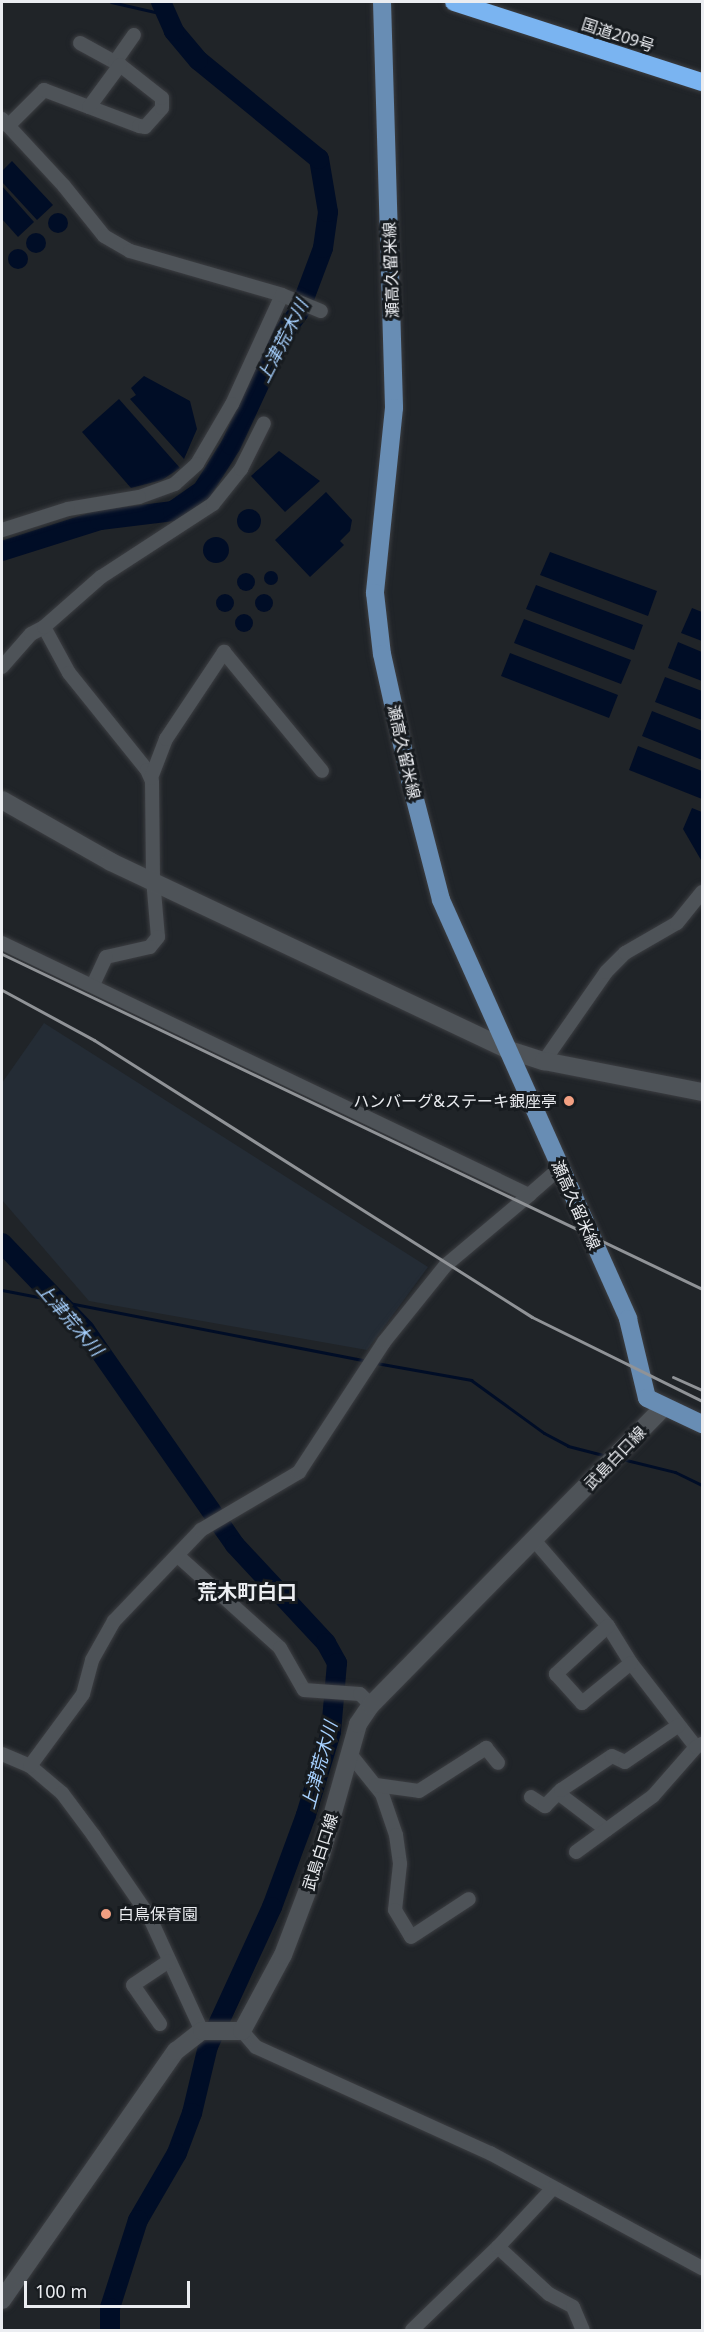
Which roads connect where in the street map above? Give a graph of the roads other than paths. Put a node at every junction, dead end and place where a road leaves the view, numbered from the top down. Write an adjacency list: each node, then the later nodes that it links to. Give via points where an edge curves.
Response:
1 (382, 2): 22 (main road, 瀬高久留米線, via 394,396 375,593 382,654 441,900)
2 (454, 2): 6 (highway, 国道209号)
3 (134, 35): 5 (street)
4 (80, 43): 5 (street)
5 (118, 63): 7 (street); 7 (street, via 162,98 162,108 145,127)
6 (702, 82)
7 (89, 107): 8 (street, via 44,90)
8 (5, 123): 9 (street, via 104,236 130,251)
9 (282, 295): 10 (street); 12 (street, via 232,404 197,464 176,484 139,496 68,509)
10 (321, 312)
11 (264, 423): 13 (street, via 241,469 213,504 100,577)
12 (2, 530)
13 (44, 627): 14 (street, via 31,634); 16 (street, via 69,674)
14 (2, 667)
15 (322, 771): 16 (street, via 224,652 166,739)
16 (151, 778): 18 (street)
17 (2, 800): 18 (main road)
18 (153, 882): 21 (street, via 156,943 106,957); 22 (main road)
19 (702, 892): 23 (street, via 677,923 625,953 606,972)
20 (2, 943): 21 (street)
21 (93, 986): 26 (street)
22 (506, 1049): 23 (main road); 25 (main road, 瀬高久留米線)
23 (544, 1061): 24 (main road)
24 (702, 1092)
25 (560, 1168): 26 (street); 27 (main road, 瀬高久留米線, via 635,1338 647,1398)
26 (529, 1195): 30 (street, via 446,1265 384,1342 299,1472 201,1530)
27 (663, 1408): 28 (main road, 瀬高久留米線); 29 (main road, 武島白口線)
28 (702, 1424)
29 (534, 1540): 31 (street); 33 (main road, 武島白口線)
30 (178, 1556): 33 (street, via 280,1648 303,1690); 39 (street, via 114,1621 92,1660 83,1694)
31 (608, 1626): 32 (street); 32 (street, via 556,1674 582,1703)
32 (631, 1664): 34 (street)
33 (365, 1700): 37 (main road, 武島白口線)
34 (680, 1725): 35 (street); 41 (street, via 625,1762 612,1756)
35 (699, 1746): 43 (street, via 653,1796)
36 (2, 1754): 39 (street)
37 (350, 1754): 40 (street); 49 (main road, 武島白口線, via 321,1855 283,1954)
38 (498, 1763): 40 (street, via 486,1748 419,1791)
39 (30, 1767): 46 (street, via 62,1793 94,1836 149,1916)
40 (376, 1785): 45 (street, via 396,1835 400,1864 395,1910 411,1937)
41 (558, 1793): 42 (street, via 545,1806); 43 (street)
42 (531, 1797)
43 (607, 1830): 44 (street)
44 (576, 1852)
45 (469, 1899)
46 (170, 1961): 47 (street, via 129,1980); 48 (street)
47 (160, 2025)
48 (202, 2031): 49 (main road); 53 (main road, via 176,2051)
49 (237, 2032): 50 (street, via 256,2047 490,2153)
50 (553, 2188): 51 (street); 52 (street)
51 (498, 2247): 54 (street); 55 (street, via 549,2294 573,2307)
52 (702, 2268)
53 (2, 2300)
54 (412, 2331)
55 (584, 2331)

